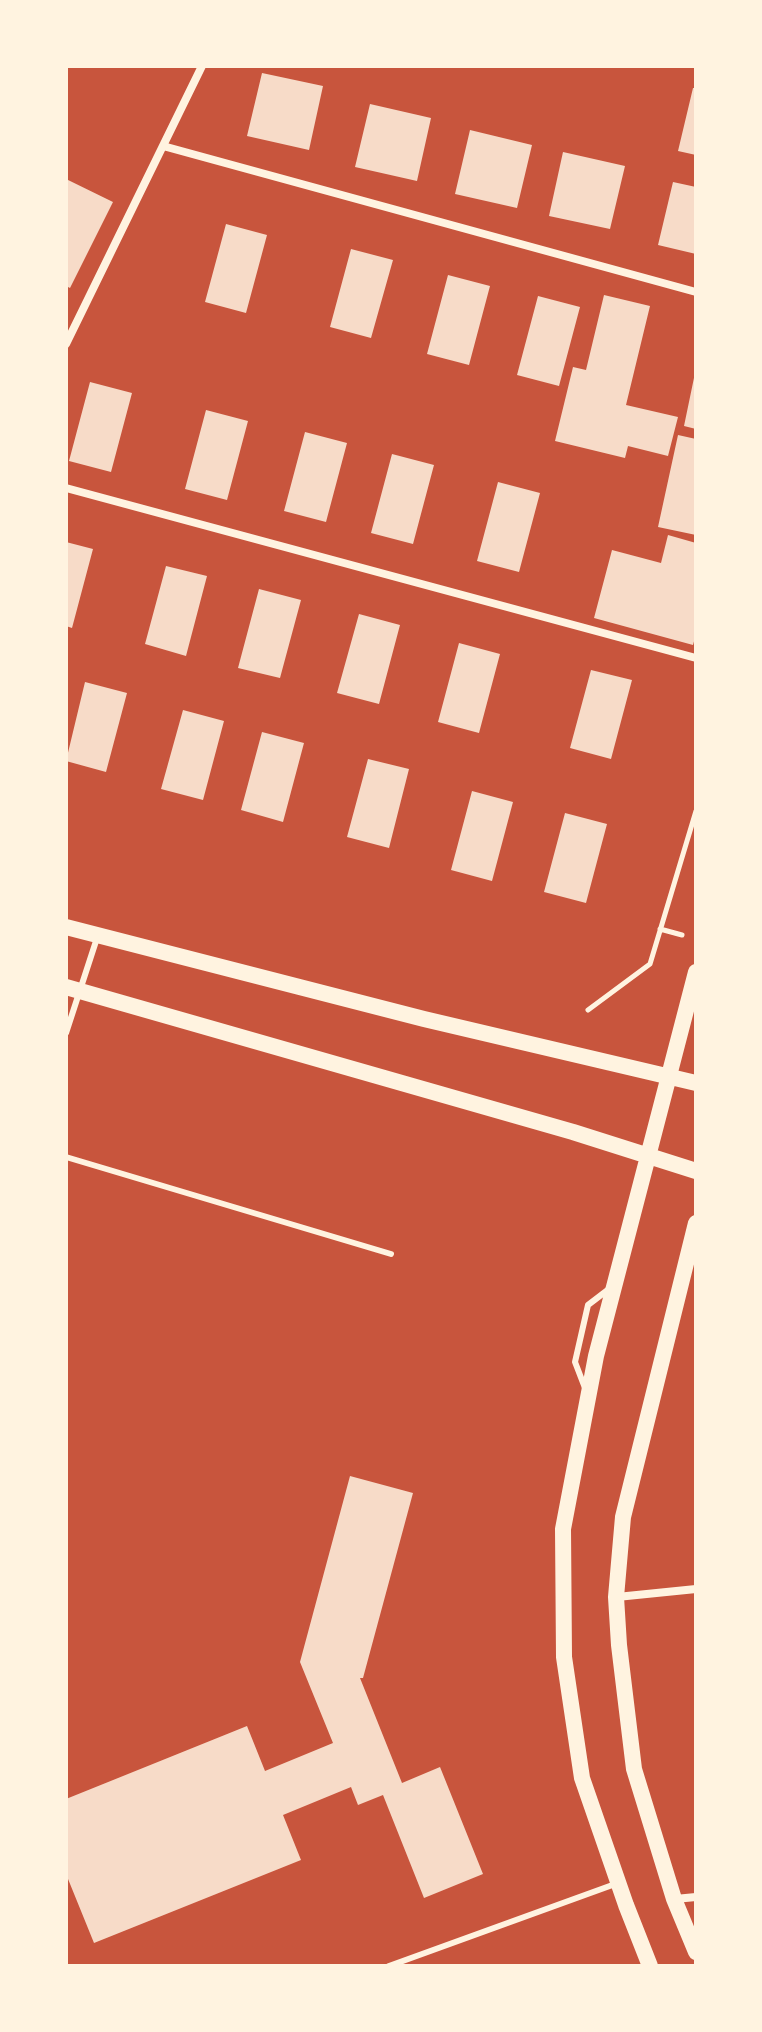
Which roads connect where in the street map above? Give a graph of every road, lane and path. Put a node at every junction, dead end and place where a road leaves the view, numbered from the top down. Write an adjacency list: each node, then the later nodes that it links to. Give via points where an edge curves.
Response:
1 (202, 66): 2 (street)
2 (163, 146): 3 (street); 4 (street)
3 (696, 292)
4 (66, 344)
5 (66, 488): 6 (street)
6 (696, 658)
7 (696, 811): 9 (path)
8 (66, 927): 10 (main road)
9 (660, 929): 11 (path); 14 (path, via 650,964)
10 (98, 935): 13 (lane); 16 (main road)
11 (682, 935)
12 (696, 972): 16 (main road)
13 (74, 990): 15 (lane); 19 (main road)
14 (588, 1010)
15 (66, 1033)
16 (667, 1075): 17 (main road); 19 (main road)
17 (696, 1083)
18 (66, 1157): 22 (lane)
19 (648, 1157): 20 (main road); 25 (main road, via 588,1396 563,1529 564,1657 582,1778)
20 (696, 1171)
21 (696, 1223): 24 (main road, via 623,1517)
22 (391, 1254)
23 (696, 1589): 24 (street)
24 (616, 1597): 27 (main road, via 634,1769)
25 (618, 1883): 29 (lane); 30 (main road)
26 (696, 1897): 27 (street)
27 (674, 1899): 28 (main road)
28 (696, 1952)
29 (389, 1966)
30 (650, 1966)

